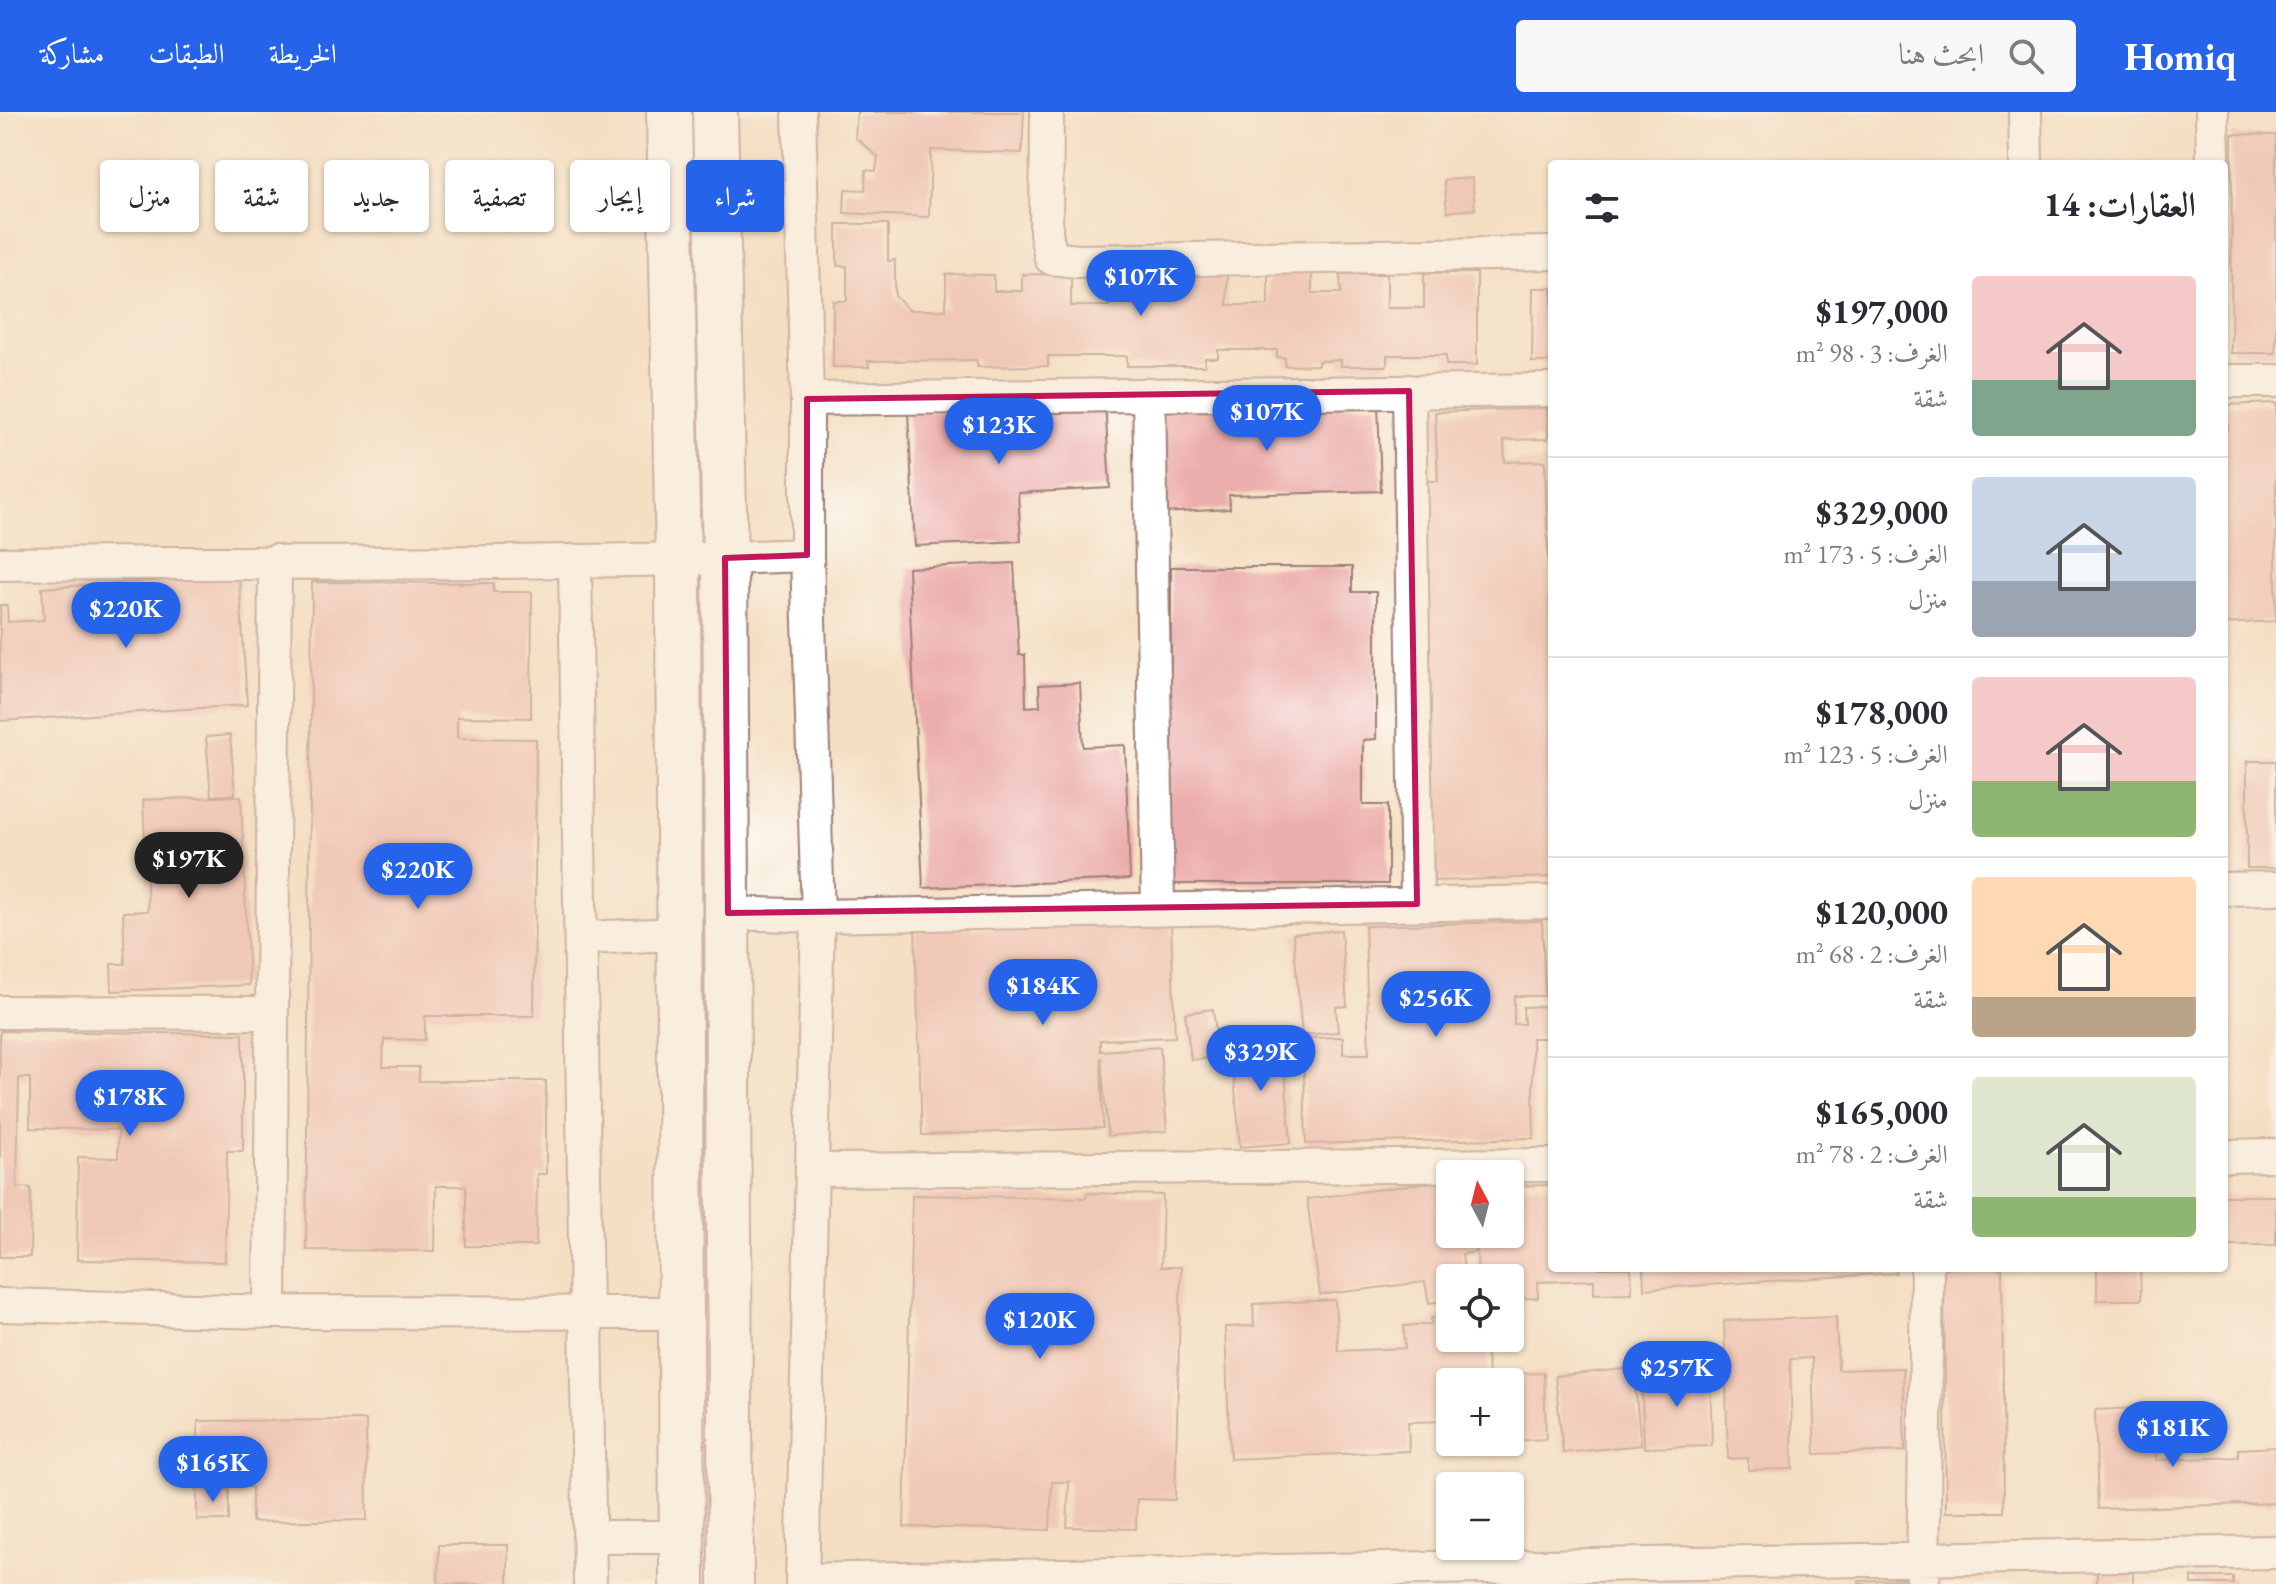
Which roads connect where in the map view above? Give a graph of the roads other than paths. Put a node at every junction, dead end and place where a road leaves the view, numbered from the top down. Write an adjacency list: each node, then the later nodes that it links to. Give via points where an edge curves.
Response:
1 (669, 112): 18 (highway)
2 (715, 112): 17 (highway)
3 (799, 112): 15 (street)
4 (1047, 112): 9 (street, via 1046,233 1051,258)
5 (2025, 112): 7 (street)
6 (2212, 112): 8 (street)
7 (2026, 160)
8 (2213, 160)
9 (1548, 253)
10 (2228, 381): 11 (street)
11 (2276, 381)
12 (1548, 390): 13 (street)
13 (1409, 391): 14 (street); 25 (street)
14 (1149, 394): 15 (street); 26 (street)
15 (807, 399): 16 (street)
16 (807, 555): 17 (street); 28 (street)
17 (725, 558): 18 (street); 27 (highway)
18 (678, 560): 20 (street); 29 (highway)
19 (275, 561): 20 (street); 21 (street); 32 (street)
20 (575, 562): 30 (street)
21 (0, 564)
22 (2276, 888): 23 (street)
23 (2228, 889)
24 (1548, 902): 25 (street)
25 (1417, 904): 26 (street)
26 (1158, 910): 28 (street)
27 (728, 913): 28 (street); 49 (highway)
28 (818, 916): 36 (street)
29 (679, 934): 30 (street); 40 (highway)
30 (581, 938): 41 (street)
31 (0, 1012): 32 (street)
32 (271, 1013): 39 (street)
33 (2276, 1155): 34 (street)
34 (2228, 1156)
35 (1548, 1165): 36 (street)
36 (812, 1170): 46 (street)
37 (1927, 1272): 45 (street)
38 (0, 1305): 39 (street)
39 (270, 1312): 41 (street)
40 (679, 1313): 41 (street); 43 (highway)
41 (588, 1315): 42 (street)
42 (589, 1537): 43 (street); 47 (street)
43 (682, 1537): 48 (highway)
44 (2276, 1552): 45 (street)
45 (1924, 1572): 46 (street)
46 (802, 1582)
47 (590, 1584)
48 (682, 1584)
49 (731, 1584)

